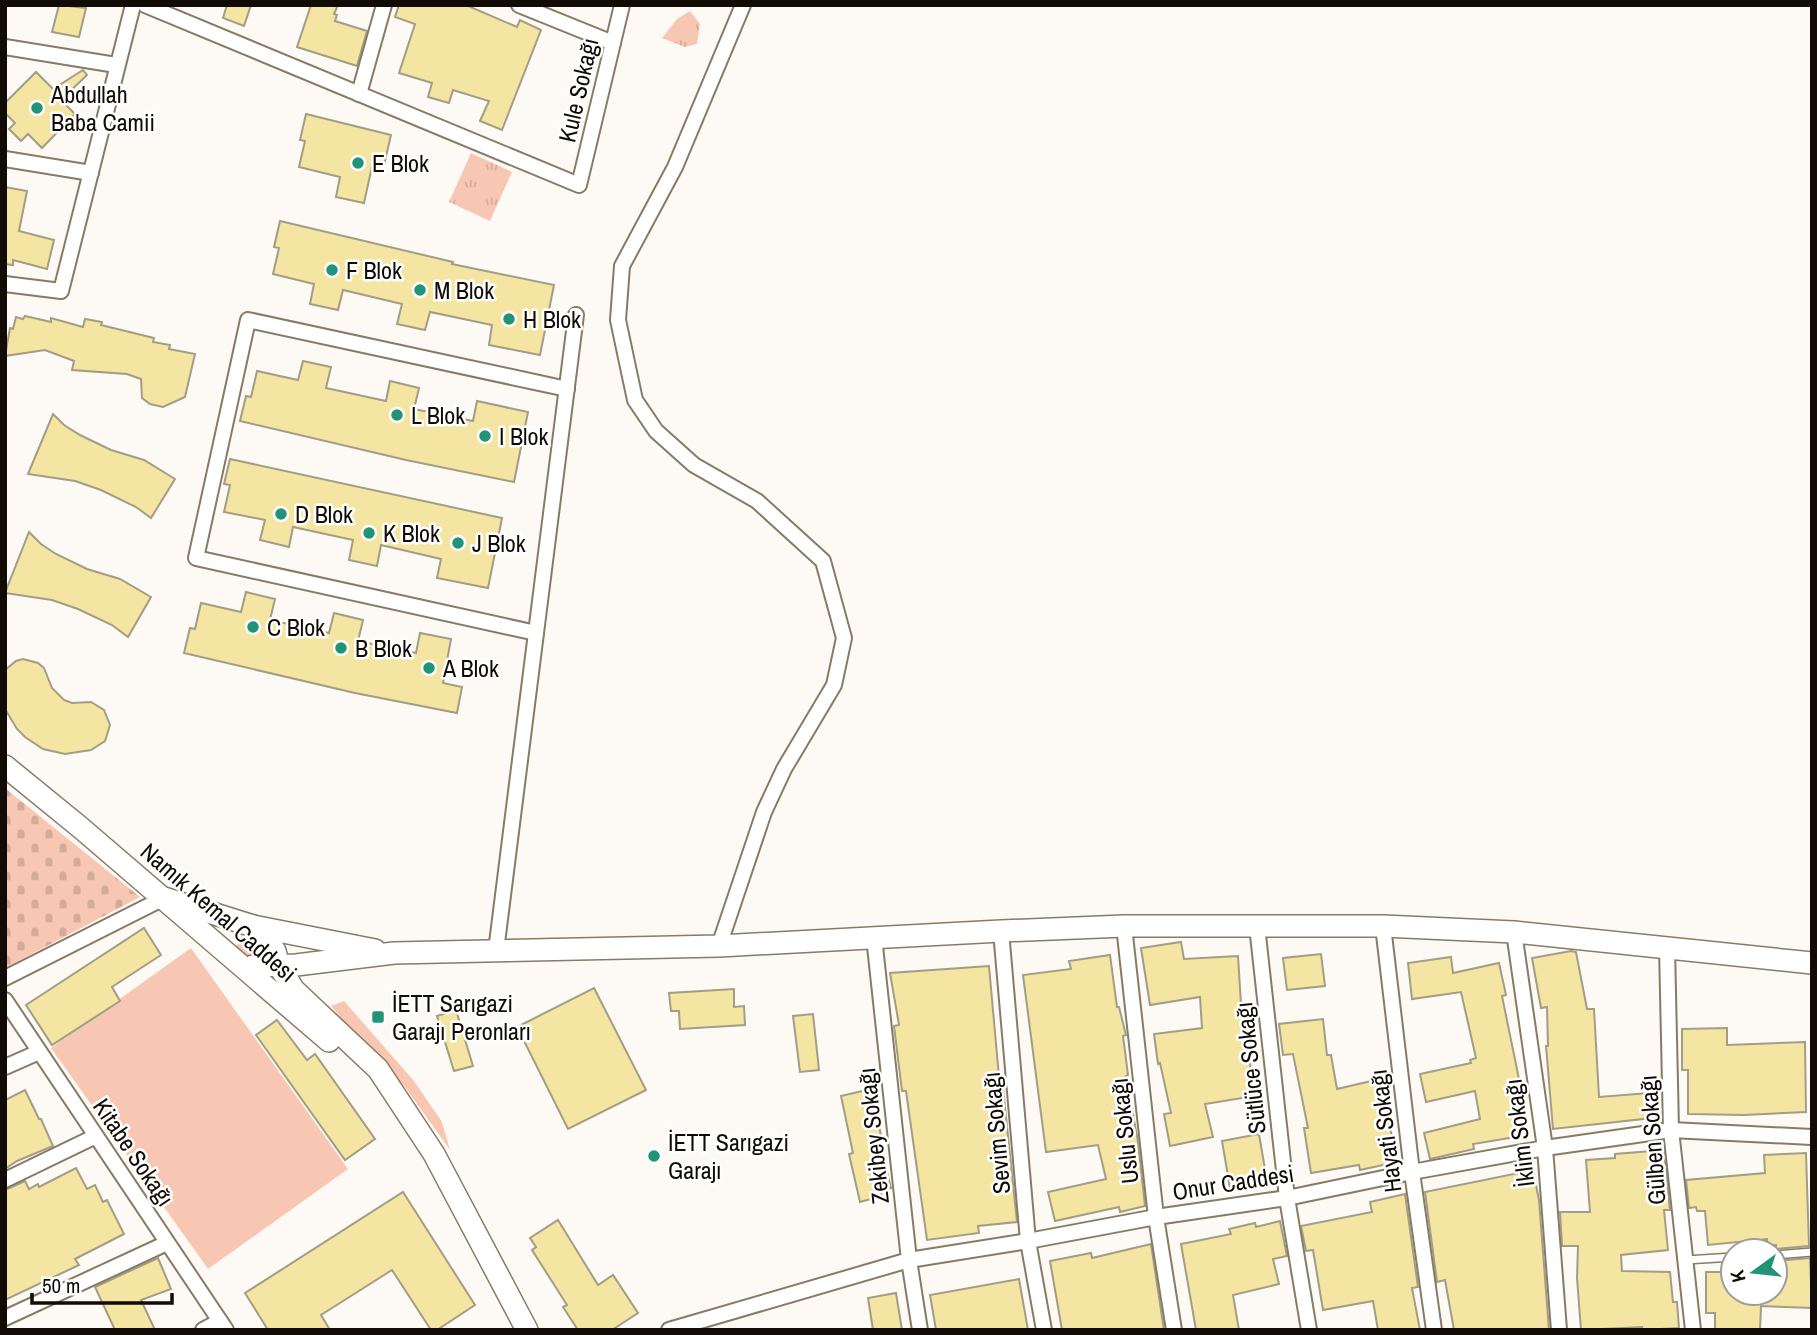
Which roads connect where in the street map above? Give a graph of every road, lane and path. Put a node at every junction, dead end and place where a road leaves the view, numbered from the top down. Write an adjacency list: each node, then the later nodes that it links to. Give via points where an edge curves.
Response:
1 (132, 5): 9 (street)
2 (145, 5): 10 (street)
3 (384, 5): 10 (street)
4 (519, 5): 7 (street)
5 (622, 5): 7 (street, Kule Sokağı)
6 (743, 5): 26 (street, via 675,167 622,266 618,320 635,400 656,431 694,466 757,501 823,561 844,639 834,685 764,811)
7 (613, 43): 10 (street, Kule Sokağı, via 579,185)
8 (5, 47): 9 (street)
9 (116, 65): 12 (street)
10 (359, 94)
11 (5, 159): 12 (street)
12 (91, 173): 13 (street, via 61,291)
13 (5, 284)
14 (576, 315): 15 (street)
15 (567, 388): 16 (street); 16 (street, via 248,320 196,558)
16 (536, 633): 28 (street)
17 (5, 766): 18 (main road, Namık Kemal Caddesi)
18 (164, 898): 22 (main road); 30 (main road, Namık Kemal Caddesi); 33 (street)
19 (1124, 926): 20 (main road); 23 (main road); 45 (street, Uslu Sokağı)
20 (1257, 926): 21 (main road); 44 (street, Sütlüce Sokağı)
21 (1383, 926): 24 (main road); 42 (street, Hayati Sokağı)
22 (256, 930): 29 (main road, Namık Kemal Caddesi); 30 (main road, via 268,955 263,961); 30 (main road, via 239,926 229,935 226,948); 32 (main road, Namık Kemal Caddesi)
23 (1001, 930): 25 (main road); 46 (street, Sevim Sokağı)
24 (1514, 932): 27 (main road); 41 (street, İklim Sokağı)
25 (874, 937): 26 (main road); 51 (street, Zekibey Sokağı)
26 (719, 946): 28 (main road)
27 (1667, 947): 31 (main road); 38 (street, Gülben Sokağı)
28 (496, 951): 29 (main road)
29 (394, 953): 32 (main road)
30 (242, 963): 32 (main road); 37 (main road, Namık Kemal Caddesi)
31 (1812, 963)
32 (279, 966): 37 (main road, Namık Kemal Caddesi, via 294,990 378,1069)
33 (5, 978)
34 (5, 1000): 35 (street, Kitabe Sokağı)
35 (39, 1052): 36 (street); 39 (street, Kitabe Sokağı)
36 (5, 1067)
37 (396, 1099): 57 (main road, Namık Kemal Caddesi, via 434,1154)
38 (1671, 1130): 40 (street, Onur Caddesi); 41 (street, Onur Caddesi); 52 (street, Gülben Sokağı)
39 (96, 1136): 43 (street); 47 (street, Kitabe Sokağı)
40 (1812, 1137)
41 (1545, 1148): 42 (street, Onur Caddesi); 64 (street, İklim Sokağı)
42 (1412, 1172): 44 (street, Onur Caddesi); 63 (street, Hayati Sokağı)
43 (5, 1180)
44 (1287, 1198): 45 (street, Onur Caddesi); 62 (street, Sütlüce Sokağı)
45 (1156, 1217): 46 (street, Onur Caddesi); 61 (street, Uslu Sokağı)
46 (1028, 1241): 51 (street, Onur Caddesi); 60 (street, Sevim Sokağı)
47 (167, 1243): 53 (street); 54 (street, Kitabe Sokağı)
48 (1812, 1252): 49 (lane)
49 (1789, 1254)
50 (1719, 1258): 52 (lane)
51 (909, 1260): 58 (street, Onur Caddesi); 59 (street, Zekibey Sokağı)
52 (1686, 1260): 65 (street, Gülben Sokağı)
53 (5, 1320): 55 (street)
54 (223, 1325): 56 (street)
55 (9, 1330)
56 (203, 1330)
57 (527, 1330)
58 (668, 1330)
59 (920, 1330)
60 (1044, 1330)
61 (1174, 1330)
62 (1309, 1330)
63 (1434, 1330)
64 (1559, 1330)
65 (1693, 1330)

